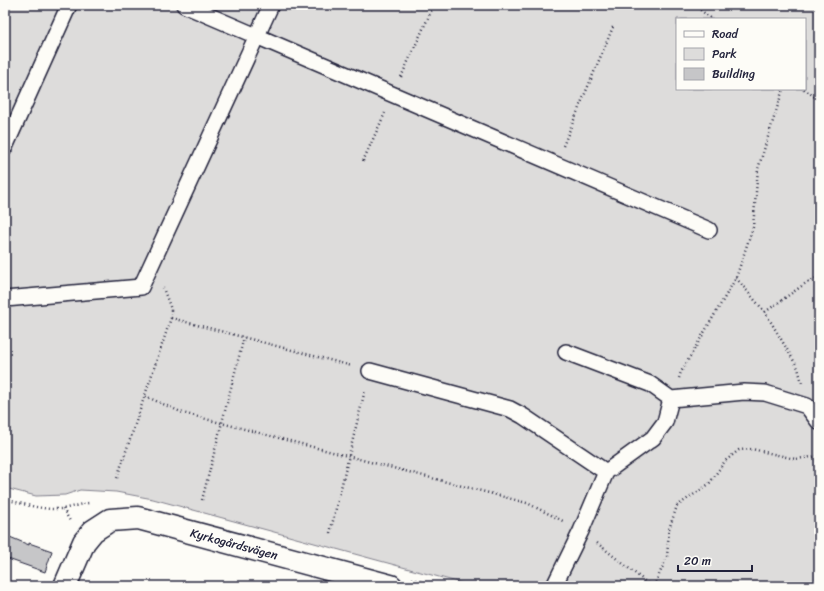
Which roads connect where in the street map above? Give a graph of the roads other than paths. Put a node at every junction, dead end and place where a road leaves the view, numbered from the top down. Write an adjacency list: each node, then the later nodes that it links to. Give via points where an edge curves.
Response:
1 (69, 5): 5 (lane)
2 (184, 5): 4 (lane)
3 (271, 5): 4 (lane)
4 (256, 36): 6 (lane); 7 (lane, via 141,287)
5 (5, 148)
6 (709, 230)
7 (5, 299)
8 (566, 352): 10 (lane, via 650,384)
9 (370, 371): 12 (lane, via 510,409)
10 (671, 399): 11 (lane, via 744,392 765,393 807,406); 12 (lane, via 665,422 653,438)
11 (819, 422)
12 (606, 472): 15 (lane)
13 (65, 586): 14 (street, Kyrkogårdsvägen, via 84,542 93,531 110,520 138,518)
14 (391, 586)
15 (554, 586)

